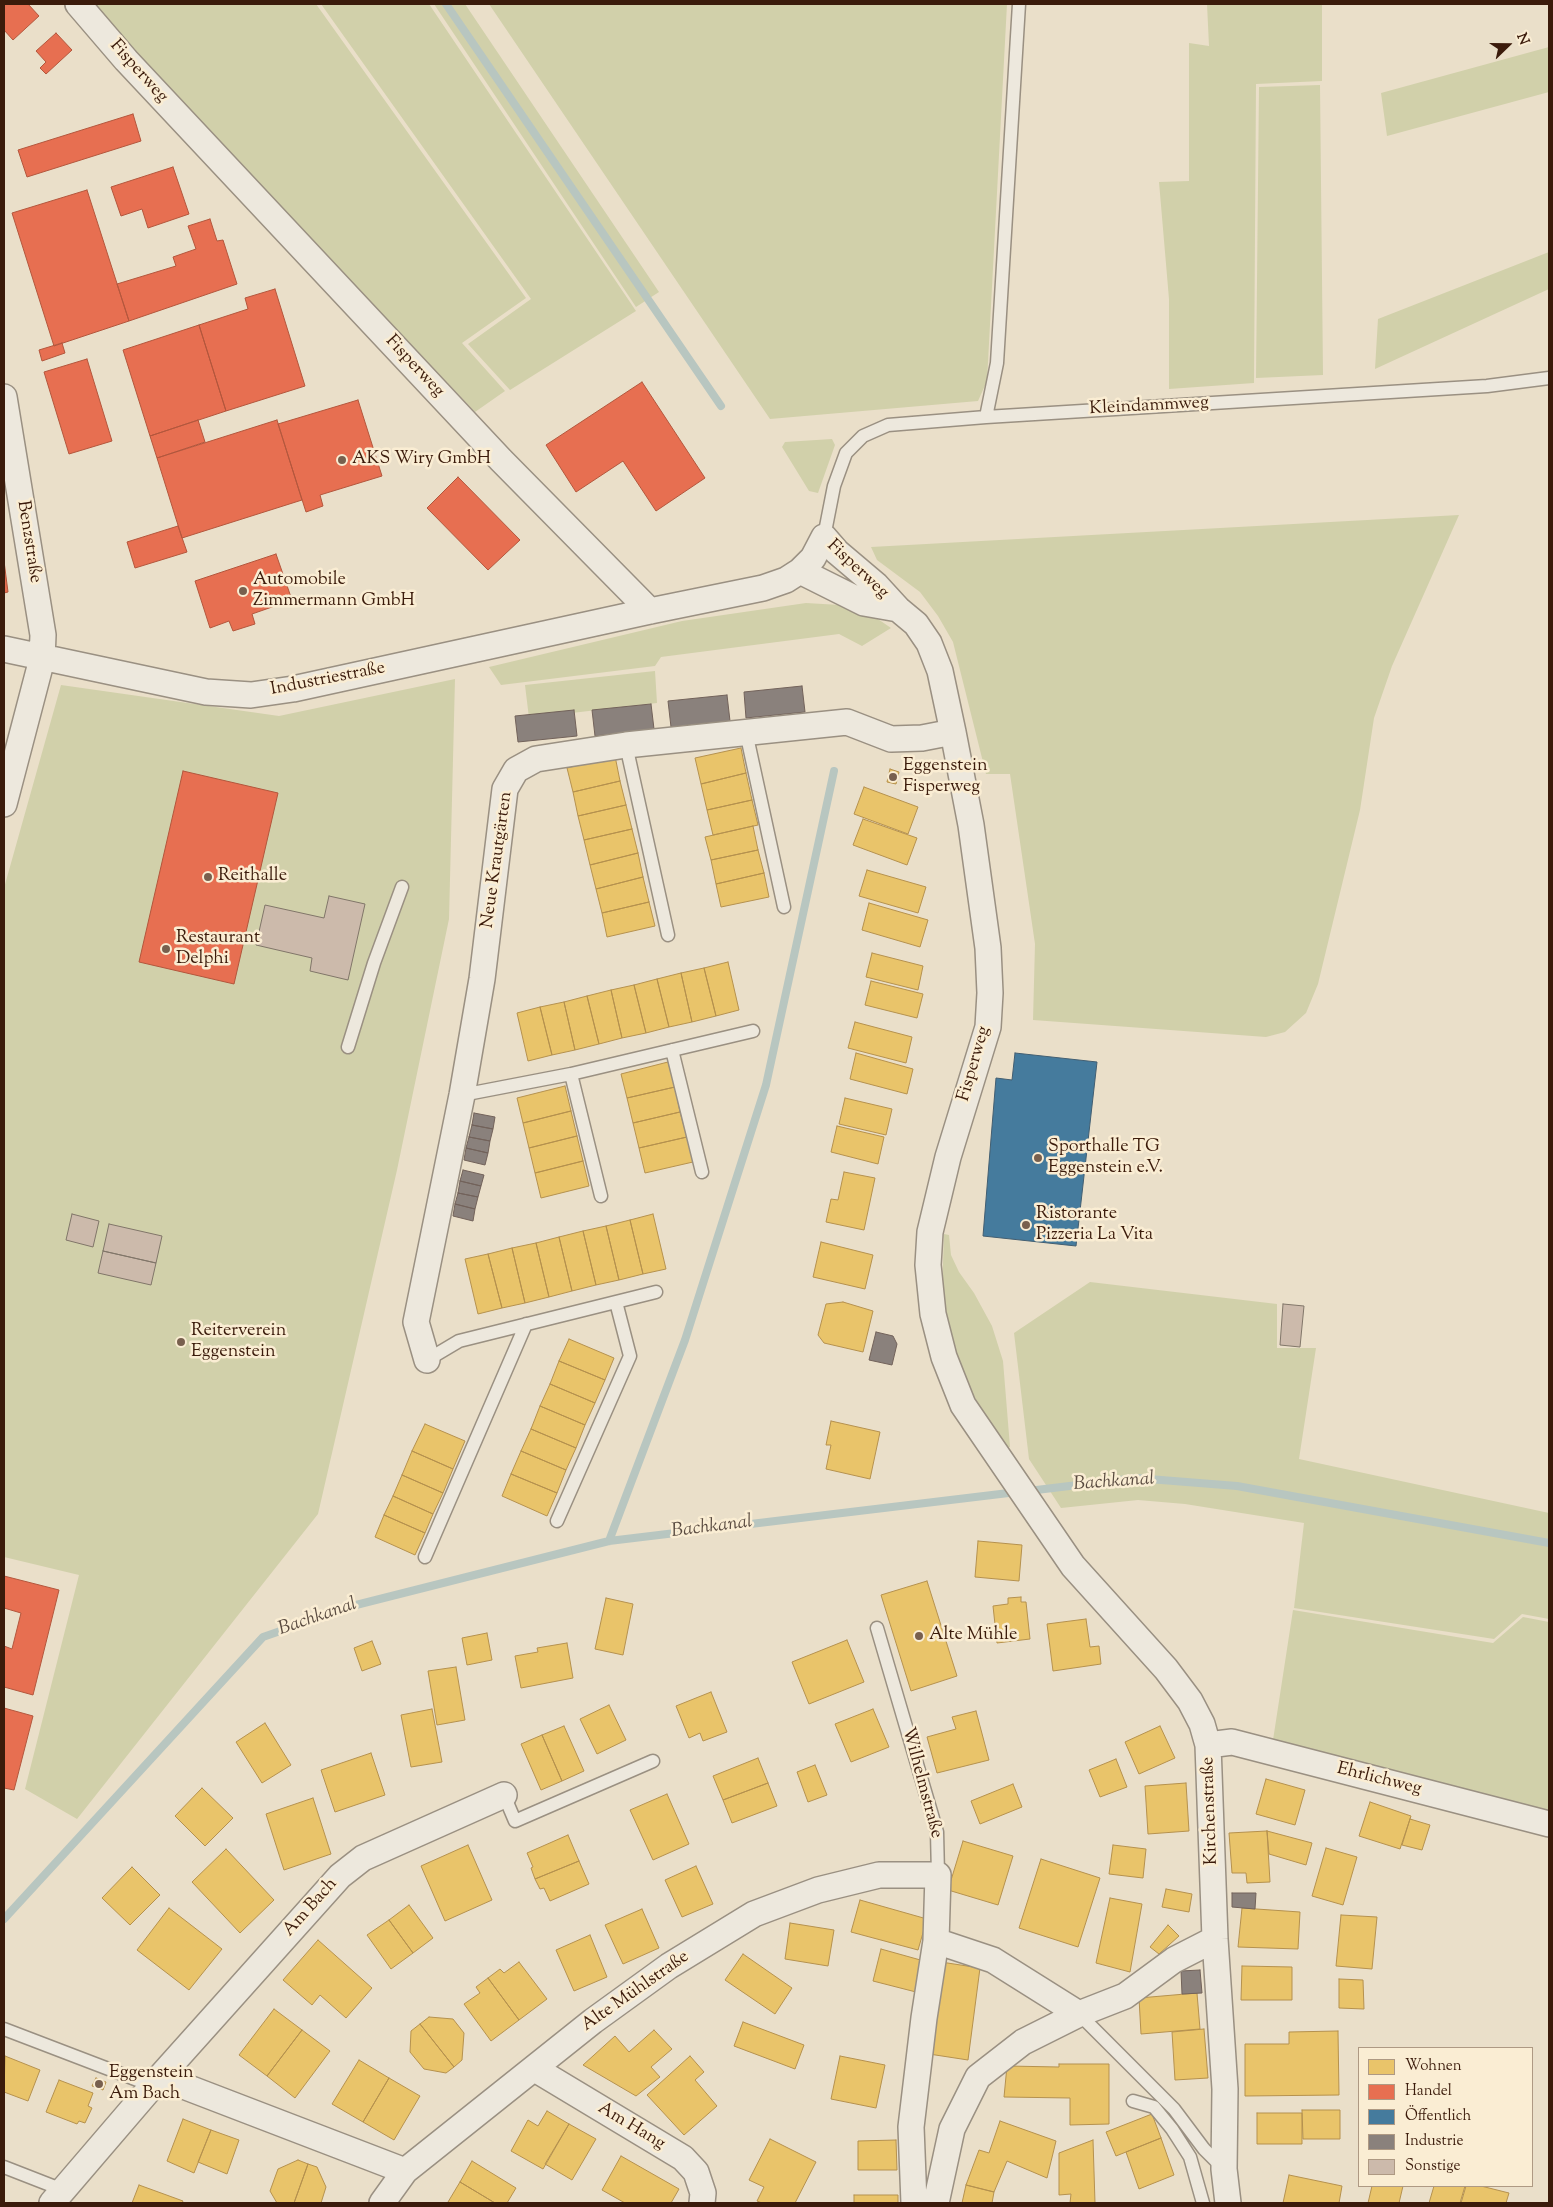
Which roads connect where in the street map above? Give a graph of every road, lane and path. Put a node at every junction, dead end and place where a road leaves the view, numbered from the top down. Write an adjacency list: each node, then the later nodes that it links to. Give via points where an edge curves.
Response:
1 (78, 4): 9 (street, Fisperweg, via 126,60 494,452)
2 (1019, 4): 5 (lane, via 997,363)
3 (1549, 378): 5 (lane, Kleindammweg, via 1487,386)
4 (4, 397): 11 (street, Benzstraße, via 43,635)
5 (986, 417): 6 (lane, Kleindammweg, via 888,425 863,436 846,453 834,486)
6 (824, 537): 7 (street, Fisperweg); 8 (street, Fisperweg)
7 (800, 571): 8 (street, Fisperweg, via 864,604); 9 (street, Fisperweg, via 763,588)
8 (898, 609): 13 (street, Fisperweg, via 916,624 929,643 940,670)
9 (650, 611): 11 (street, Industriestraße, via 293,689 252,695 206,692)
10 (4, 649): 11 (street, Industriestraße)
11 (42, 658): 15 (street, Benzstraße)
12 (746, 732): 13 (street, Neue Krautgärten, via 847,722 891,738 922,738); 14 (street, Neue Krautgärten); 17 (lane)
13 (953, 732): 30 (street, Fisperweg, via 971,825 988,948 990,993 988,1027 948,1157 930,1232 928,1265 933,1314 944,1357 962,1405)
14 (626, 745): 18 (lane); 23 (street, Neue Krautgärten, via 536,758 516,770 505,789 482,979)
15 (4, 804)
16 (402, 887): 20 (lane)
17 (784, 907)
18 (668, 935)
19 (753, 1031): 21 (lane)
20 (348, 1047)
21 (672, 1050): 22 (lane); 24 (lane)
22 (571, 1074): 23 (lane); 25 (lane)
23 (462, 1095): 29 (street, Neue Krautgärten, via 416,1322)
24 (702, 1172)
25 (600, 1196)
26 (656, 1292): 27 (lane)
27 (616, 1302): 28 (lane); 31 (lane, via 630,1356)
28 (526, 1324): 29 (lane, via 459,1341); 32 (lane)
29 (427, 1360)
30 (1017, 1482): 34 (street, Kirchenstraße, via 1073,1566 1166,1669 1190,1701)
31 (557, 1521)
32 (425, 1557)
33 (877, 1628): 38 (lane, Wilhelmstraße, via 937,1832)
34 (1208, 1745): 37 (street, Ehrlichweg, via 1232,1742); 39 (street, Kirchenstraße)
35 (653, 1761): 36 (lane, via 515,1821)
36 (504, 1796): 44 (street, Am Bach, via 363,1858 340,1876)
37 (1549, 1824)
38 (938, 1875): 40 (street, Wilhelmstraße); 43 (street, Alte Mühlstraße, via 880,1875 818,1890 754,1914 662,1972 593,2021)
39 (1215, 1939): 41 (street, via 1174,1960 1125,1996); 49 (street, Kirchenstraße, via 1225,2089)
40 (936, 1941): 41 (street, via 993,1960); 46 (street, Wilhelmstraße)
41 (1079, 2014): 47 (street, via 1023,2042 978,2077); 49 (lane, via 1174,2109 1204,2149)
42 (4, 2029): 44 (lane)
43 (534, 2069): 50 (street, Alte Mühlstraße); 53 (street, Am Hang, via 683,2158 696,2172 703,2193)
44 (156, 2081): 50 (street); 51 (street, Am Bach)
45 (1132, 2101): 56 (lane, via 1154,2107 1172,2130 1190,2157)
46 (911, 2128): 47 (street); 54 (street, Wilhelmstraße)
47 (952, 2128): 55 (street)
48 (4, 2167): 51 (lane)
49 (1224, 2169): 57 (street, Kirchenstraße)
50 (405, 2171): 52 (street, Alte Mühlstraße)
51 (57, 2197)
52 (382, 2203)
53 (702, 2203)
54 (914, 2203)
55 (936, 2203)
56 (1203, 2203)
57 (1228, 2203)

